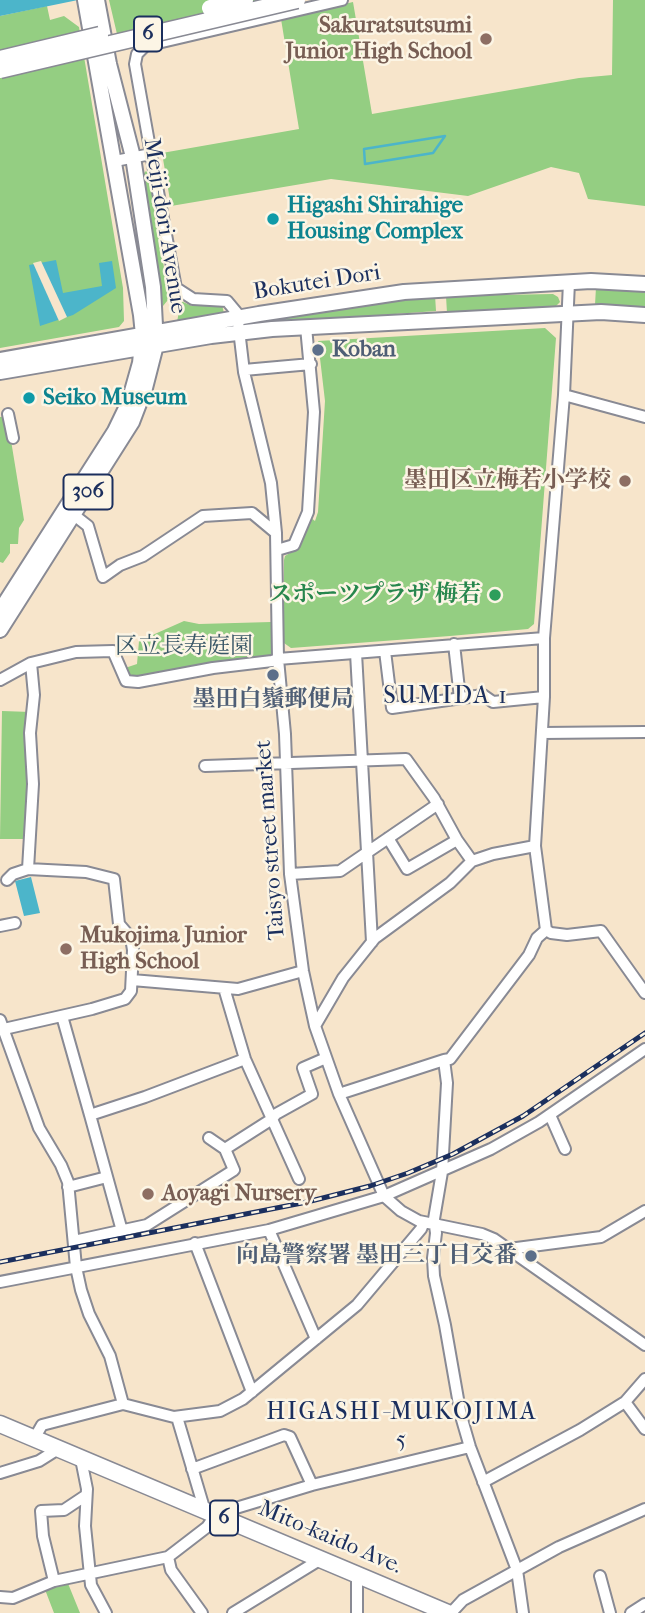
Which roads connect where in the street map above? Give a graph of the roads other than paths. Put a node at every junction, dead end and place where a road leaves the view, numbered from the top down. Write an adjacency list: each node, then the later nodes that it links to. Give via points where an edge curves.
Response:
1 (85, 0): 6 (main road, Meiji-dori Avenue / 306)
2 (97, 0): 6 (main road, Meiji-dori Avenue / 306)
3 (245, 0): 7 (highway, 6, bridge)
4 (298, 0): 8 (highway, 6, bridge)
5 (342, 0): 9 (street, via 145,46 135,64)
6 (94, 20): 10 (main road, Meiji-dori Avenue / 306); 11 (main road, Meiji-dori Avenue / 306)
7 (0, 58)
8 (0, 71)
9 (150, 154): 10 (street); 16 (street, via 176,288 193,299 227,301 234,307)
10 (133, 157): 11 (street); 18 (main road, Meiji-dori Avenue / 306, via 146,233)
11 (115, 161): 18 (main road, Meiji-dori Avenue / 306)
12 (569, 282): 13 (main road, Bokutei Dori); 14 (street); 16 (main road, Bokutei Dori, via 404,292)
13 (645, 284)
14 (569, 313): 15 (main road, Bokutei Dori); 17 (main road, Bokutei Dori); 23 (street)
15 (645, 315)
16 (239, 325): 17 (main road, Bokutei Dori); 18 (main road, Bokutei Dori); 21 (street, Taisyo street market)
17 (306, 327): 20 (street)
18 (150, 340): 19 (main road, Bokutei Dori); 22 (main road, Bokutei Dori); 27 (main road, Meiji-dori Avenue / 306, via 145,388 132,422); 30 (main road, Meiji-dori Avenue / 306, via 115,431)
19 (0, 360)
20 (311, 364): 21 (street); 29 (street, via 314,429 308,512 295,545)
21 (244, 370): 28 (street, Taisyo street market, via 271,483)
22 (0, 372)
23 (564, 395): 25 (street); 32 (street)
24 (8, 414): 26 (street)
25 (645, 416)
26 (13, 438)
27 (74, 515): 28 (street, via 88,526 103,577 203,516 252,513); 31 (main road, Meiji-dori Avenue / 306)
28 (276, 533): 29 (street, Taisyo street market)
29 (277, 550): 36 (street, Taisyo street market)
30 (0, 611)
31 (0, 630)
32 (544, 638): 33 (street); 39 (street)
33 (454, 644): 34 (street); 40 (street)
34 (385, 650): 35 (street); 40 (street, via 392,708)
35 (356, 653): 36 (street); 43 (street)
36 (278, 659): 37 (street, via 138,682 126,681 113,651 76,652); 44 (street, Taisyo street market)
37 (31, 663): 38 (street); 52 (street)
38 (0, 680)
39 (544, 697): 40 (street, via 493,702 482,695); 42 (street)
40 (460, 698)
41 (645, 732): 42 (street)
42 (542, 733): 49 (street)
43 (362, 761): 44 (street); 46 (street, via 406,759); 50 (street)
44 (287, 764): 45 (street); 53 (street, Taisyo street market)
45 (205, 766)
46 (438, 804): 47 (street); 48 (street)
47 (388, 838): 48 (street, via 407,869); 50 (street)
48 (457, 840): 51 (street)
49 (535, 846): 51 (street); 57 (street)
50 (367, 852): 53 (street, via 340,871); 58 (street)
51 (472, 861): 58 (street)
52 (29, 869): 54 (street); 60 (street, via 86,872 114,879 119,925 131,938 134,950)
53 (290, 874): 59 (street, Taisyo street market)
54 (7, 880)
55 (15, 923): 56 (street)
56 (0, 926)
57 (546, 930): 62 (street, via 567,935 601,931); 70 (street, via 450,1059)
58 (372, 942): 65 (street, via 343,978)
59 (303, 971): 61 (street, via 238,989); 65 (street, Taisyo street market)
60 (132, 980): 61 (street); 63 (street, via 125,999)
61 (224, 988): 69 (street)
62 (645, 993)
63 (62, 1016): 64 (street); 72 (street)
64 (2, 1025): 66 (street)
65 (315, 1026): 68 (street, Taisyo street market)
66 (4, 1048): 81 (street)
67 (645, 1049): 73 (street)
68 (326, 1058): 71 (street, Taisyo street market); 74 (street, via 303,1068 312,1094)
69 (245, 1059): 72 (street); 74 (street)
70 (444, 1060): 71 (street); 78 (street)
71 (339, 1094): 82 (street, Taisyo street market)
72 (90, 1115): 79 (street)
73 (550, 1115): 77 (street); 78 (street)
74 (272, 1119): 76 (street); 80 (street)
75 (209, 1138): 76 (street)
76 (225, 1149): 86 (street, via 234,1170 147,1225)
77 (565, 1149)
78 (442, 1172): 82 (street); 84 (street)
79 (107, 1177): 81 (street); 86 (street)
80 (299, 1179)
81 (68, 1187): 87 (street)
82 (384, 1196): 84 (street, via 401,1211); 85 (street)
83 (645, 1211): 89 (street, via 601,1237)
84 (429, 1224): 89 (street, via 482,1234); 92 (street, via 357,1305); 102 (street, via 434,1276)
85 (269, 1230): 88 (street); 92 (street)
86 (122, 1231): 87 (street)
87 (74, 1241): 90 (street)
88 (195, 1243): 90 (street); 95 (street)
89 (509, 1249): 93 (street)
90 (76, 1267): 91 (street); 97 (street)
91 (0, 1282)
92 (316, 1339): 95 (street)
93 (645, 1345)
94 (645, 1378): 96 (street)
95 (252, 1392): 98 (street, via 219,1411)
96 (625, 1402): 100 (street); 107 (street)
97 (123, 1404): 98 (street); 101 (street, via 42,1425)
98 (177, 1417): 105 (street)
99 (0, 1424): 101 (highway, Mito-kaido Ave. / 6)
100 (645, 1429)
101 (34, 1439): 103 (highway, Mito-kaido Ave. / 6)
102 (470, 1447): 107 (street); 108 (street)
103 (58, 1449): 104 (highway, Mito-kaido Ave. / 6); 106 (street, via 39,1461)
104 (81, 1460): 109 (street); 111 (highway, Mito-kaido Ave. / 6)
105 (192, 1469): 108 (street, via 284,1435 290,1437); 111 (street)
106 (0, 1473)
107 (483, 1482): 114 (street)
108 (312, 1485): 111 (street)
109 (85, 1496): 116 (street); 118 (street, via 64,1510 41,1511)
110 (645, 1509): 114 (street)
111 (210, 1511): 112 (street, via 207,1527); 113 (highway, Mito-kaido Ave. / 6)
112 (168, 1557): 116 (street); 123 (street, via 171,1570)
113 (321, 1559): 115 (highway, Mito-kaido Ave. / 6); 124 (street)
114 (517, 1570): 126 (street, via 463,1600); 127 (street)
115 (357, 1573): 121 (highway, Mito-kaido Ave. / 6); 125 (street)
116 (89, 1574): 118 (street); 122 (street)
117 (600, 1576): 128 (street)
118 (54, 1581): 119 (street, via 13,1598)
119 (0, 1597)
120 (645, 1604): 129 (street)
121 (426, 1609): 126 (highway, Mito-kaido Ave. / 6)
122 (106, 1613)
123 (202, 1613)
124 (233, 1613)
125 (357, 1613)
126 (450, 1613)
127 (523, 1613)
128 (610, 1613)
129 (631, 1613)

